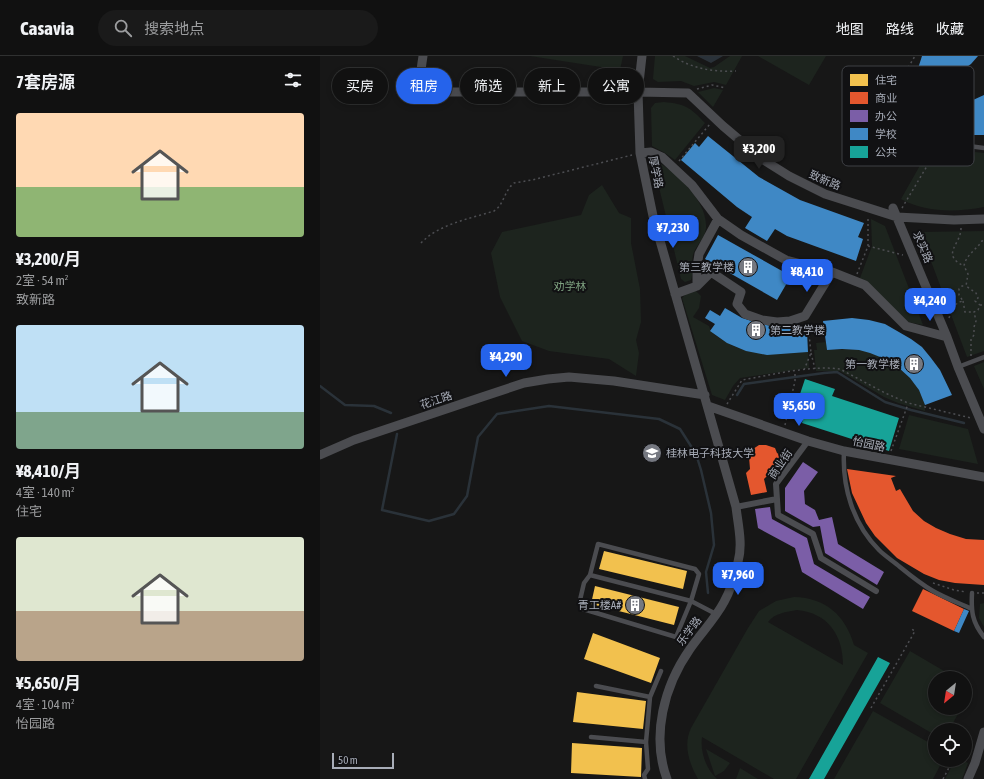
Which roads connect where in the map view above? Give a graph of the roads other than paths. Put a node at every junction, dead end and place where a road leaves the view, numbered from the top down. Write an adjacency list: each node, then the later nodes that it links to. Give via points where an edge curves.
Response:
1 (423, 56): 4 (street, via 421,82 428,90 435,92)
2 (642, 56): 3 (street, 厚学路)
3 (641, 68)
4 (588, 92)
5 (644, 92): 10 (street, 致新路, via 688,93 762,159 789,176 825,194 868,208)
6 (638, 104): 9 (street, 厚学路)
7 (974, 146): 8 (lane)
8 (984, 148)
9 (640, 153): 12 (street, via 651,152 674,167 692,185); 15 (street, 厚学路, via 652,216)
10 (895, 212): 11 (street, 致新路, via 961,220); 16 (street, 求实路)
11 (984, 218)
12 (718, 219): 13 (street, via 786,260); 14 (street, via 699,254)
13 (832, 272): 14 (street, via 805,316 790,321 762,320 745,314 737,304 741,292 711,272); 16 (street, via 865,285 906,326)
14 (697, 286): 15 (street)
15 (675, 294): 19 (street, 厚学路)
16 (947, 337): 18 (street, 求实路)
17 (984, 357): 18 (lane)
18 (958, 367): 21 (street, 求实路)
19 (705, 395): 20 (street, 厚学路); 24 (street, 花江路, via 614,381 548,378 524,383 394,426)
20 (708, 406): 22 (street, 怡园路); 27 (street, 乐学路)
21 (984, 429)
22 (808, 441): 23 (street, 怡园路); 26 (street, 商业街, via 776,484)
23 (844, 451): 25 (street, 怡园路); 32 (lane, via 845,485 853,510 864,531 879,550 918,582)
24 (320, 455)
25 (984, 477)
26 (777, 499): 27 (street); 29 (street, 商业街, via 778,515 813,534 821,558)
27 (736, 507): 33 (street, 乐学路, via 740,535 739,560 724,601)
28 (590, 575): 31 (lane); 31 (lane, via 598,544 695,570 699,574); 31 (lane, via 584,583 580,600 583,609 676,637)
29 (876, 592)
30 (972, 593): 32 (lane)
31 (691, 600): 33 (lane)
32 (972, 609): 34 (lane, via 978,630)
33 (716, 614): 42 (street, 乐学路, via 679,666 662,710 660,747)
34 (984, 637)
35 (661, 671): 37 (lane)
36 (596, 686): 37 (lane)
37 (650, 697): 40 (lane)
38 (984, 732): 43 (street)
39 (591, 737): 40 (lane)
40 (646, 742): 41 (lane, via 648,770 644,775)
41 (645, 779)
42 (667, 779)
43 (968, 779)

